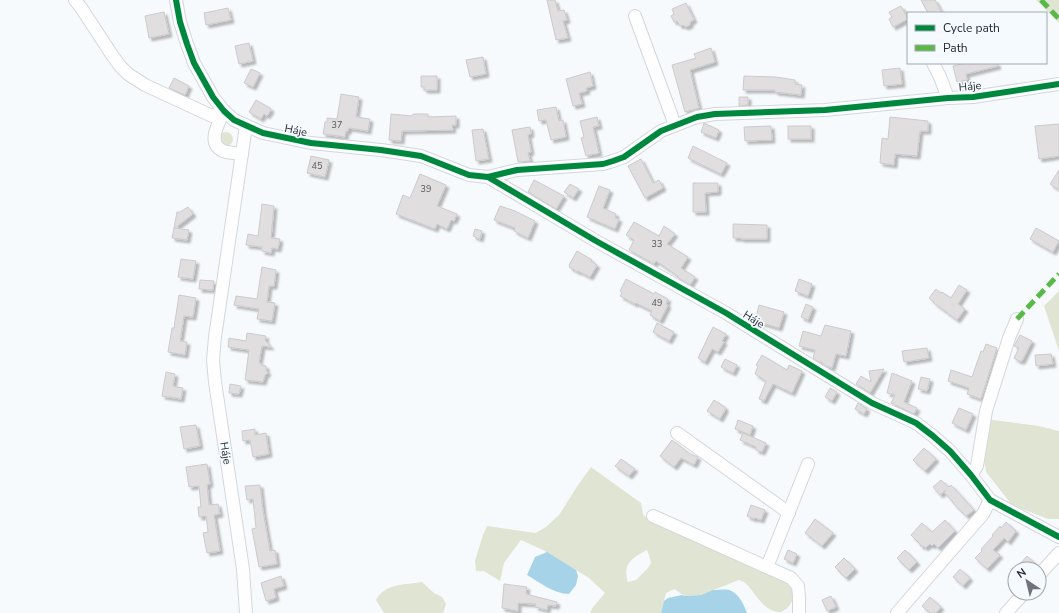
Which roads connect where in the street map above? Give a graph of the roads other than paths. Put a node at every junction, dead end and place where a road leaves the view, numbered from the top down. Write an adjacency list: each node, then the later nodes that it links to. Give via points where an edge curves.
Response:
1 (74, 0): 7 (street, via 128,74 145,85 212,116)
2 (176, 0): 7 (street, Háje, via 182,29 194,62)
3 (635, 16): 8 (street)
4 (934, 64): 6 (street)
5 (1059, 84): 6 (street, Háje, via 972,97)
6 (948, 98): 8 (street, Háje, via 825,110 715,114)
7 (224, 111): 9 (street, Háje); 10 (street, via 214,141 223,151)
8 (675, 125): 11 (street, Háje, via 661,131 624,157 613,161 516,170)
9 (246, 126): 10 (street, Háje); 11 (street, Háje, via 263,133 311,143 421,156 469,175)
10 (242, 154): 25 (street, Háje, via 213,360 243,569)
11 (488, 177): 15 (street, Háje, via 726,313 872,403 916,423 950,452)
12 (1017, 319): 15 (street, via 986,411 977,466)
13 (677, 433): 17 (street)
14 (808, 464): 17 (street)
15 (971, 475): 16 (street, Háje)
16 (990, 500): 19 (street); 24 (street, via 983,514)
17 (789, 513): 21 (street)
18 (653, 516): 21 (street)
19 (1059, 537)
20 (1059, 553): 22 (street)
21 (767, 567): 26 (street, via 791,578 798,586)
22 (1047, 567)
23 (1017, 601): 27 (street)
24 (899, 612)
25 (246, 613)
26 (798, 613)
27 (1006, 613)

